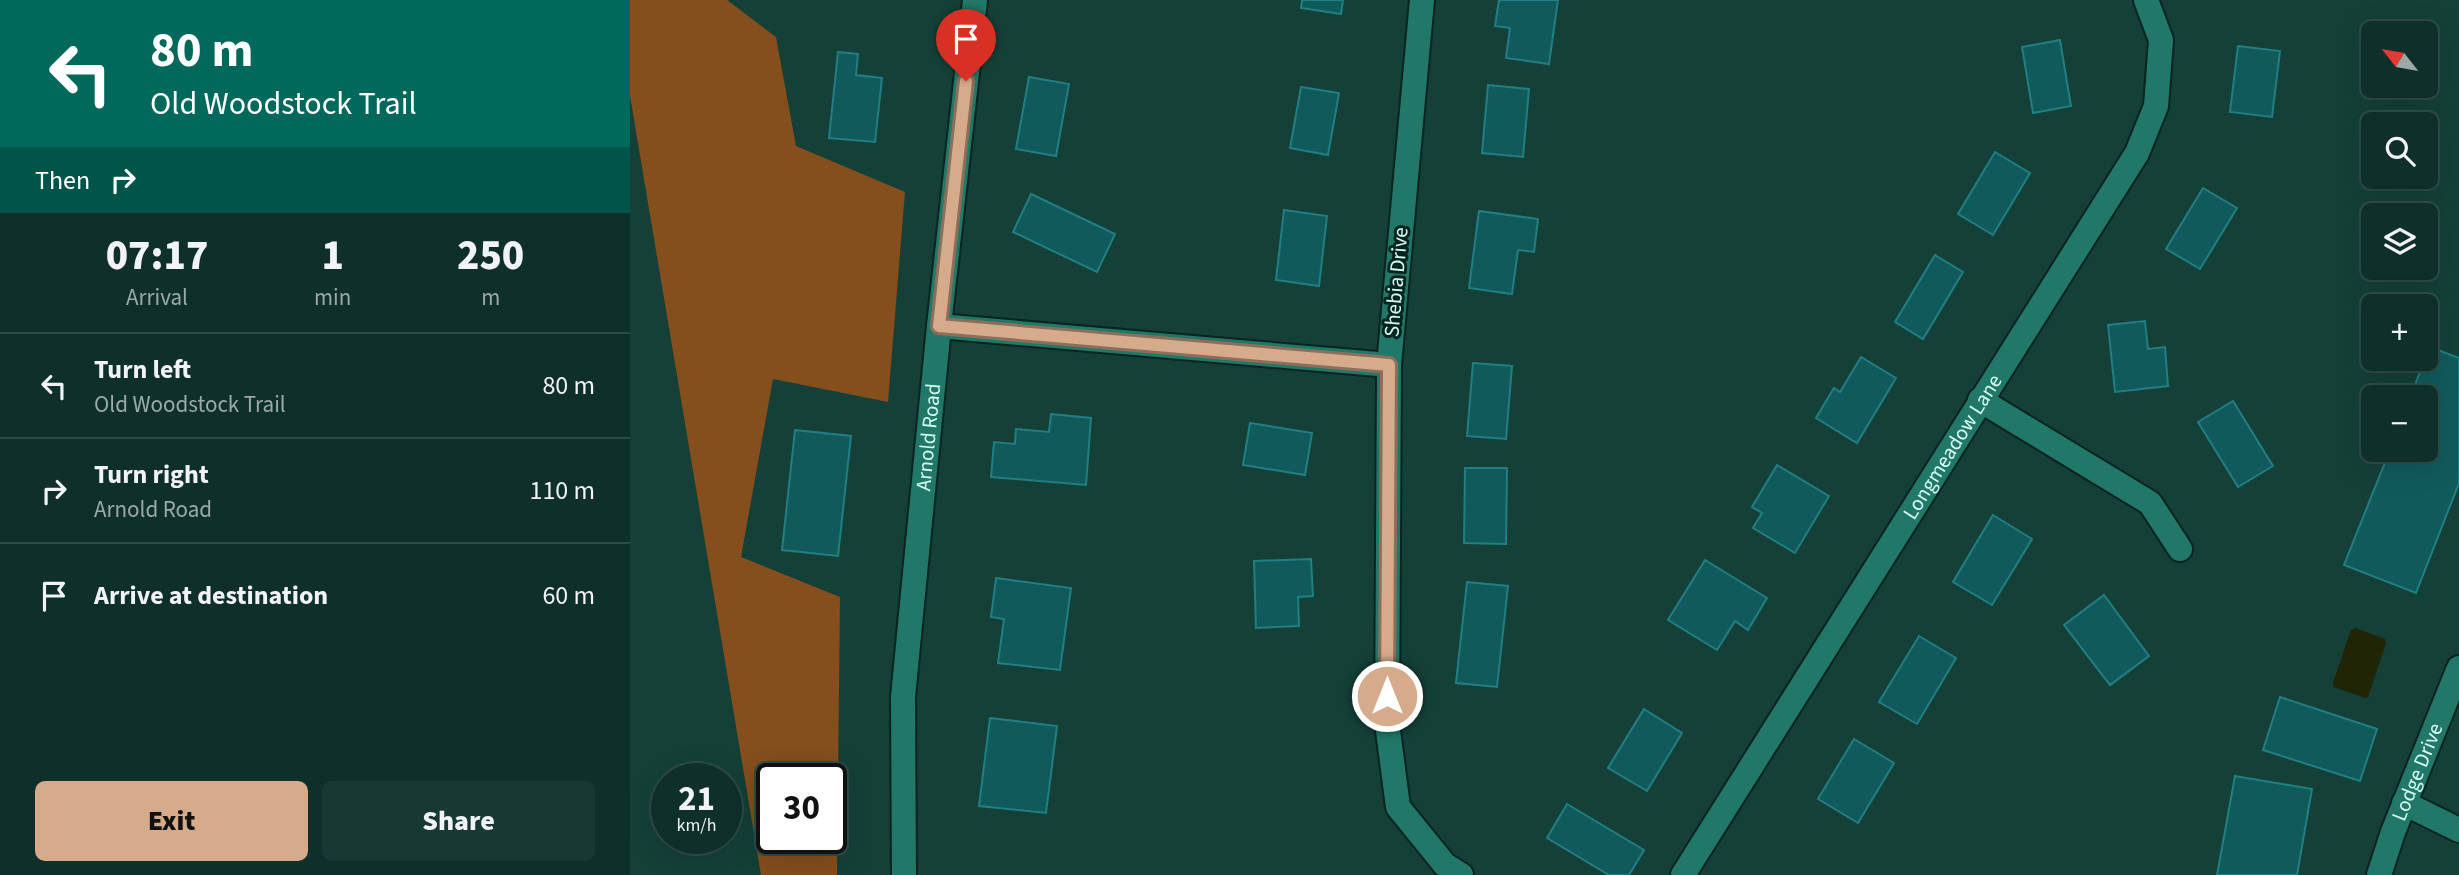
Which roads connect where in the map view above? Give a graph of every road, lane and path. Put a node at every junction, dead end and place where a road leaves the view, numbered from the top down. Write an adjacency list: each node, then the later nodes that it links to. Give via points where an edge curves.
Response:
1 (975, 0): 4 (street, Arnold Road)
2 (1422, 0): 5 (street, Shebia Drive)
3 (2146, 0): 6 (street, Longmeadow Lane, via 2161,40 2156,106 2137,153)
4 (939, 326): 5 (street); 11 (street, Arnold Road, via 903,697)
5 (1389, 365): 12 (street, Shebia Drive, via 1387,723 1398,807 1445,865)
6 (1980, 400): 7 (street, via 2150,503); 13 (street, Longmeadow Lane)
7 (2180, 549)
8 (2459, 668): 9 (street, Lodge Drive)
9 (2404, 803): 10 (street); 14 (street, Lodge Drive)
10 (2459, 830)
11 (904, 875)
12 (1461, 875)
13 (1683, 875)
14 (2379, 875)

